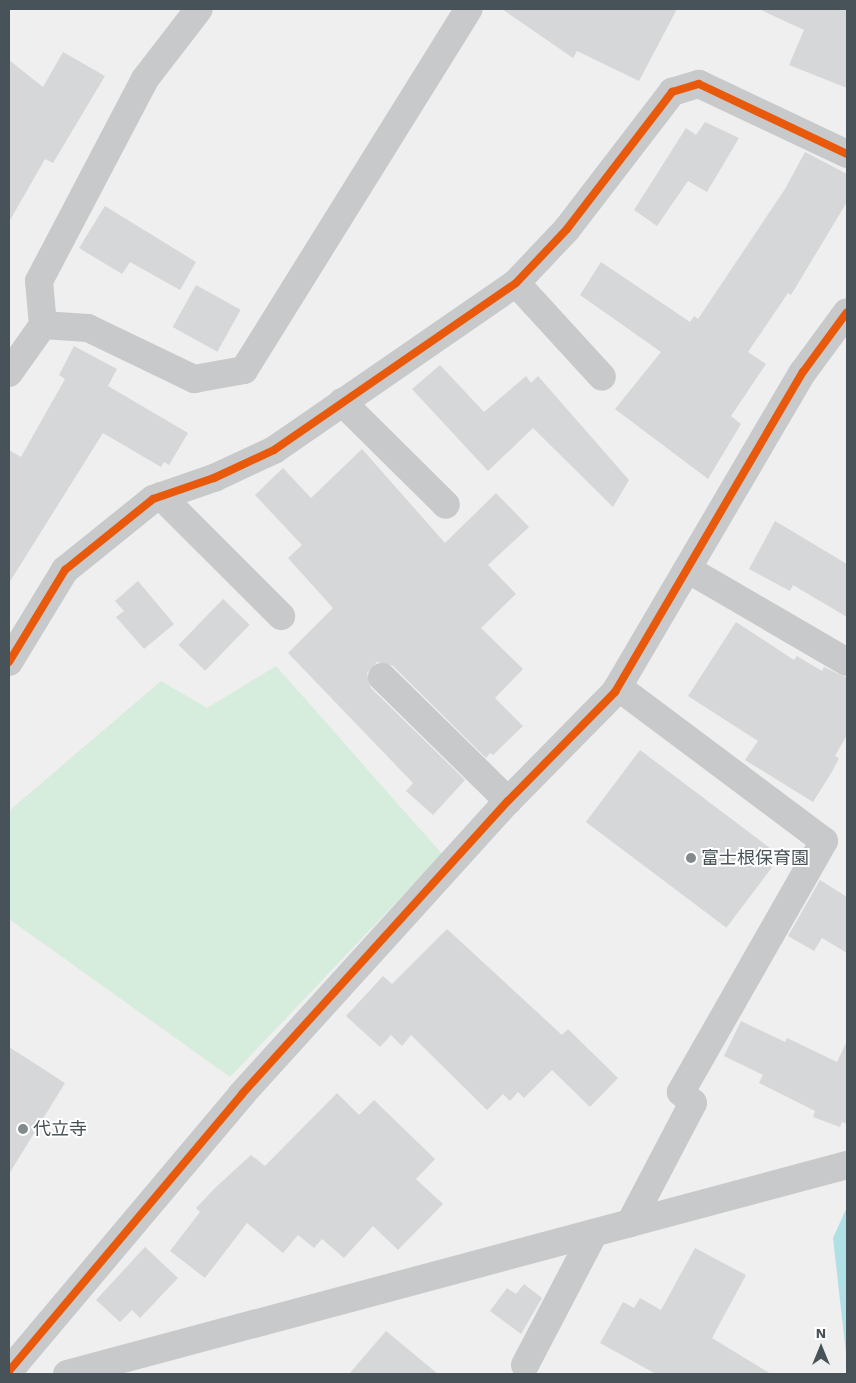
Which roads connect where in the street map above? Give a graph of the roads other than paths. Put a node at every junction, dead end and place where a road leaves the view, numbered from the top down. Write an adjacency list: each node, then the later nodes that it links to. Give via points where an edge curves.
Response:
1 (198, 9): 6 (street, via 145,79 39,281)
2 (469, 9): 6 (street, via 244,370 194,379 88,328)
3 (847, 154): 4 (street, via 699,84 672,92 567,229)
4 (516, 283): 8 (street); 9 (street)
5 (847, 312): 12 (street, via 803,372)
6 (43, 325): 7 (street)
7 (9, 373)
8 (602, 377)
9 (342, 402): 10 (street, via 274,450 214,478); 11 (street)
10 (161, 496): 13 (street); 14 (street, via 65,570)
11 (446, 505)
12 (689, 570): 15 (street); 17 (street)
13 (281, 616)
14 (9, 662)
15 (847, 662)
16 (382, 677): 18 (street)
17 (618, 687): 18 (street); 20 (street, via 824,841 681,1092 693,1103)
18 (508, 801): 23 (street, via 242,1094)
19 (847, 1165): 20 (street)
20 (630, 1223): 21 (street)
21 (594, 1233): 22 (street); 24 (street)
22 (526, 1365)
23 (9, 1371)
24 (66, 1374)

